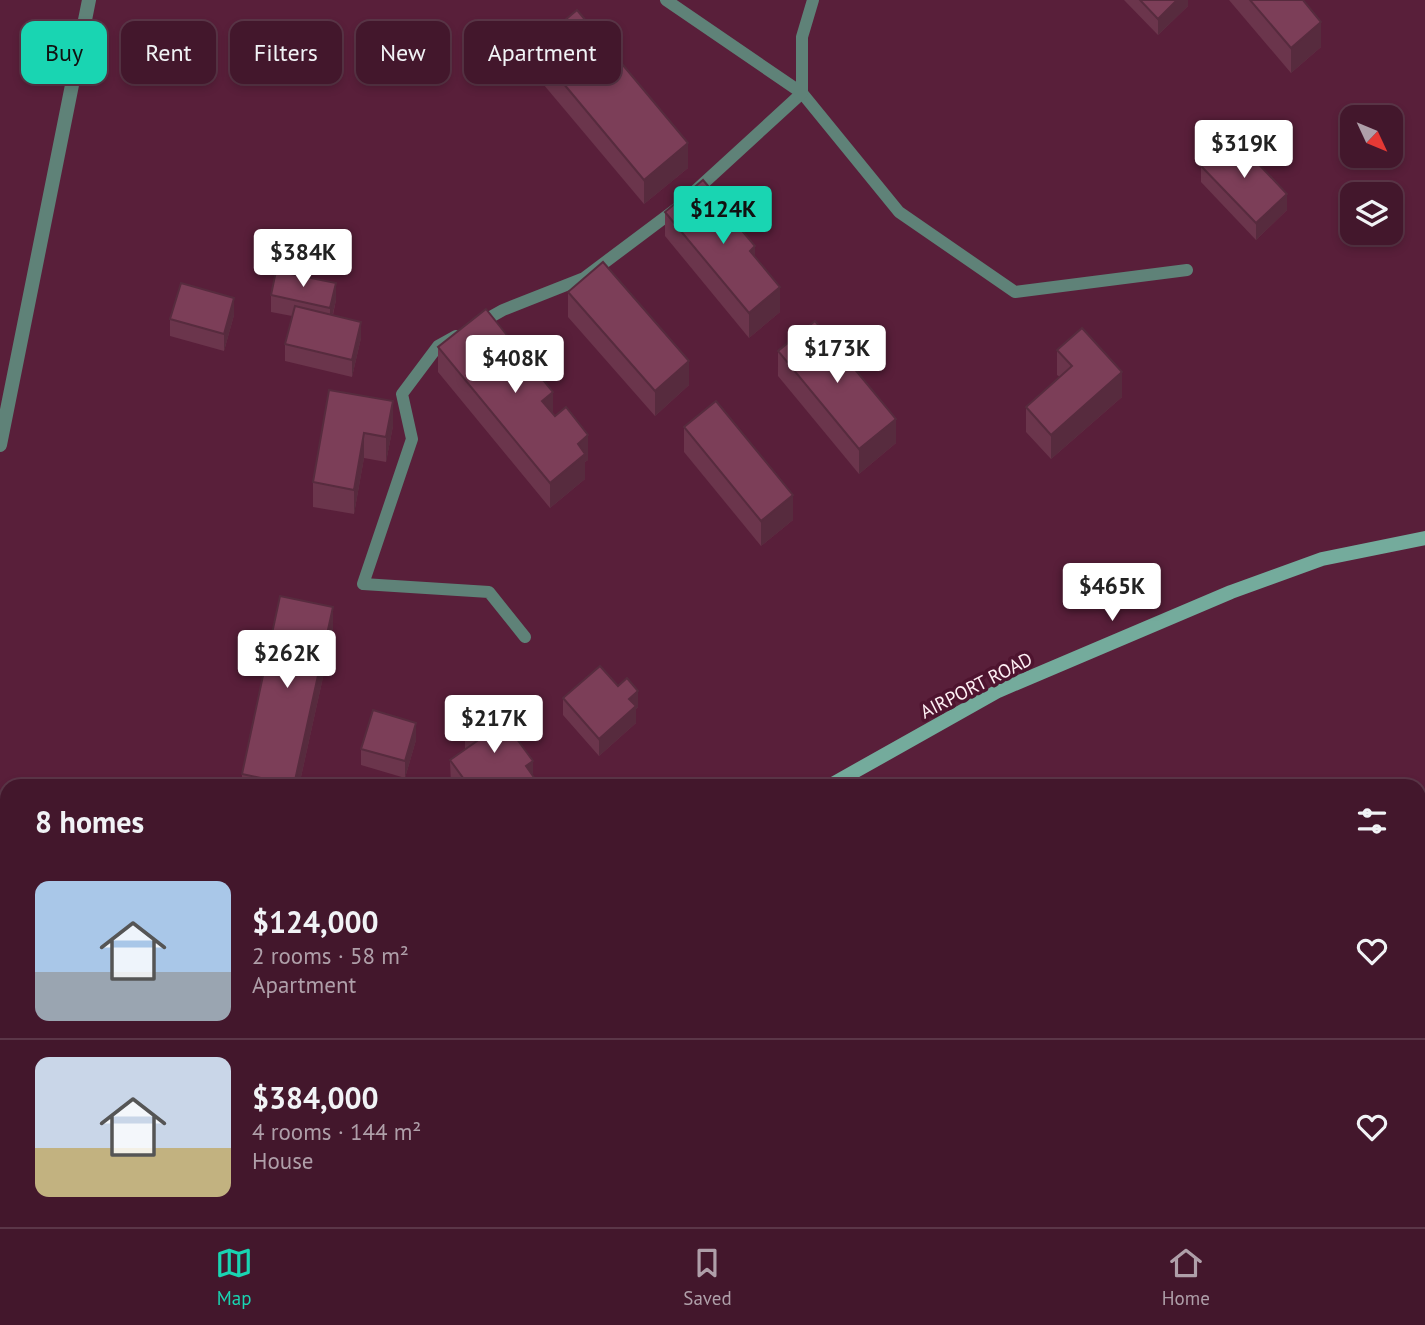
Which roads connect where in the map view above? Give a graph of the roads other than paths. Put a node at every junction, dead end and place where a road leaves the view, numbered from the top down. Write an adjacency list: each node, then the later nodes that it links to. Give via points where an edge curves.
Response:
1 (89, 0): 6 (street)
2 (666, 0): 4 (lane)
3 (813, 0): 4 (lane, via 802,37)
4 (802, 93): 5 (lane, via 899,212 1015,292); 8 (lane, via 672,213 583,278 503,310 438,346 402,394 412,439 363,584 489,592)
5 (1187, 270)
6 (0, 445)
7 (1425, 538): 9 (main road, AIRPORT ROAD, via 1322,559 1231,592 998,691)
8 (525, 637)
9 (841, 779)

